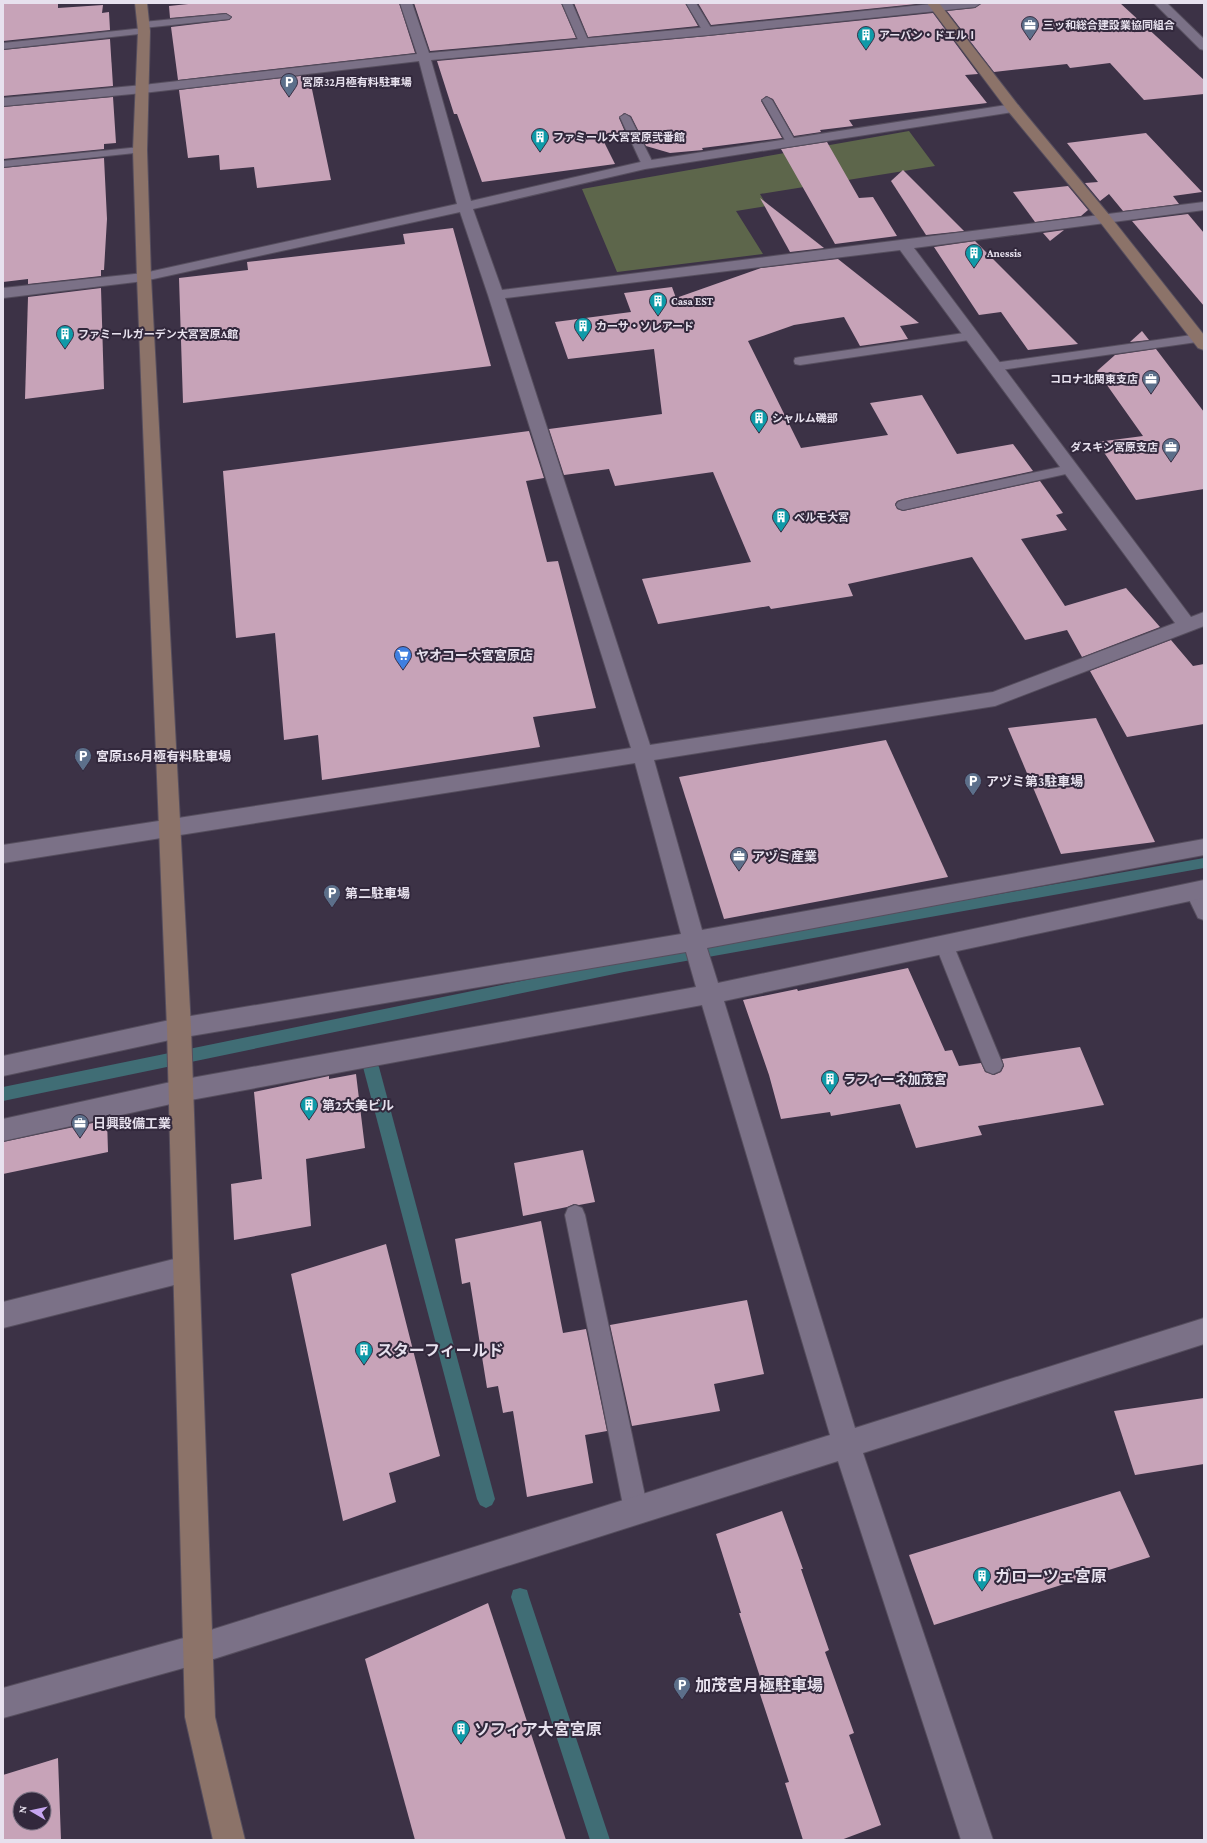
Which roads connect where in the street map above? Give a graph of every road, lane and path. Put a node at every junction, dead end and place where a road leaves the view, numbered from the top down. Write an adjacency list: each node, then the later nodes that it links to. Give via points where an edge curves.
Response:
1 (142, 3): 9 (street)
2 (406, 3): 14 (street)
3 (567, 3): 11 (lane)
4 (691, 3): 10 (lane)
5 (975, 3): 7 (street)
6 (1160, 3): 13 (street)
7 (934, 5): 10 (street); 18 (street)
8 (226, 17): 9 (lane)
9 (143, 28): 12 (lane); 15 (street)
10 (708, 31): 11 (street)
11 (584, 42): 14 (street)
12 (3, 46)
13 (1204, 46)
14 (424, 57): 15 (street); 25 (street)
15 (143, 89): 17 (street); 21 (street)
16 (767, 100): 20 (lane)
17 (3, 102)
18 (1013, 108): 20 (street); 26 (street)
19 (625, 117): 23 (lane)
20 (791, 142): 23 (street)
21 (140, 150): 22 (lane); 28 (street)
22 (3, 164)
23 (648, 165): 25 (street)
24 (1204, 206): 26 (street)
25 (465, 207): 28 (street); 30 (street)
26 (1105, 219): 27 (street); 32 (street)
27 (904, 245): 30 (street); 31 (street)
28 (144, 277): 29 (street); 39 (street)
29 (3, 293)
30 (496, 295): 38 (street)
31 (971, 336): 33 (lane); 34 (street)
32 (1201, 342): 34 (lane)
33 (800, 361)
34 (994, 367): 35 (street)
35 (1070, 469): 36 (lane); 37 (street)
36 (903, 506)
37 (1195, 622): 38 (street, via 995,699)
38 (643, 755): 39 (street); 44 (street)
39 (171, 829): 41 (street); 47 (street)
40 (1204, 847): 44 (street)
41 (3, 854)
42 (1199, 890): 43 (lane); 45 (street)
43 (1204, 913)
44 (695, 942): 46 (street); 47 (street)
45 (944, 944): 46 (street); 48 (lane)
46 (708, 985): 50 (street); 56 (street)
47 (179, 1028): 49 (street); 50 (street)
48 (994, 1065)
49 (3, 1066)
50 (180, 1082): 51 (street); 53 (street)
51 (3, 1130)
52 (575, 1215): 57 (lane)
53 (186, 1269): 54 (street); 58 (street)
54 (3, 1315)
55 (1204, 1331): 56 (street)
56 (846, 1444): 57 (street); 61 (street)
57 (636, 1510): 58 (street)
58 (198, 1650): 59 (street); 60 (street, via 200,1717)
59 (3, 1704)
60 (229, 1840)
61 (977, 1840)

